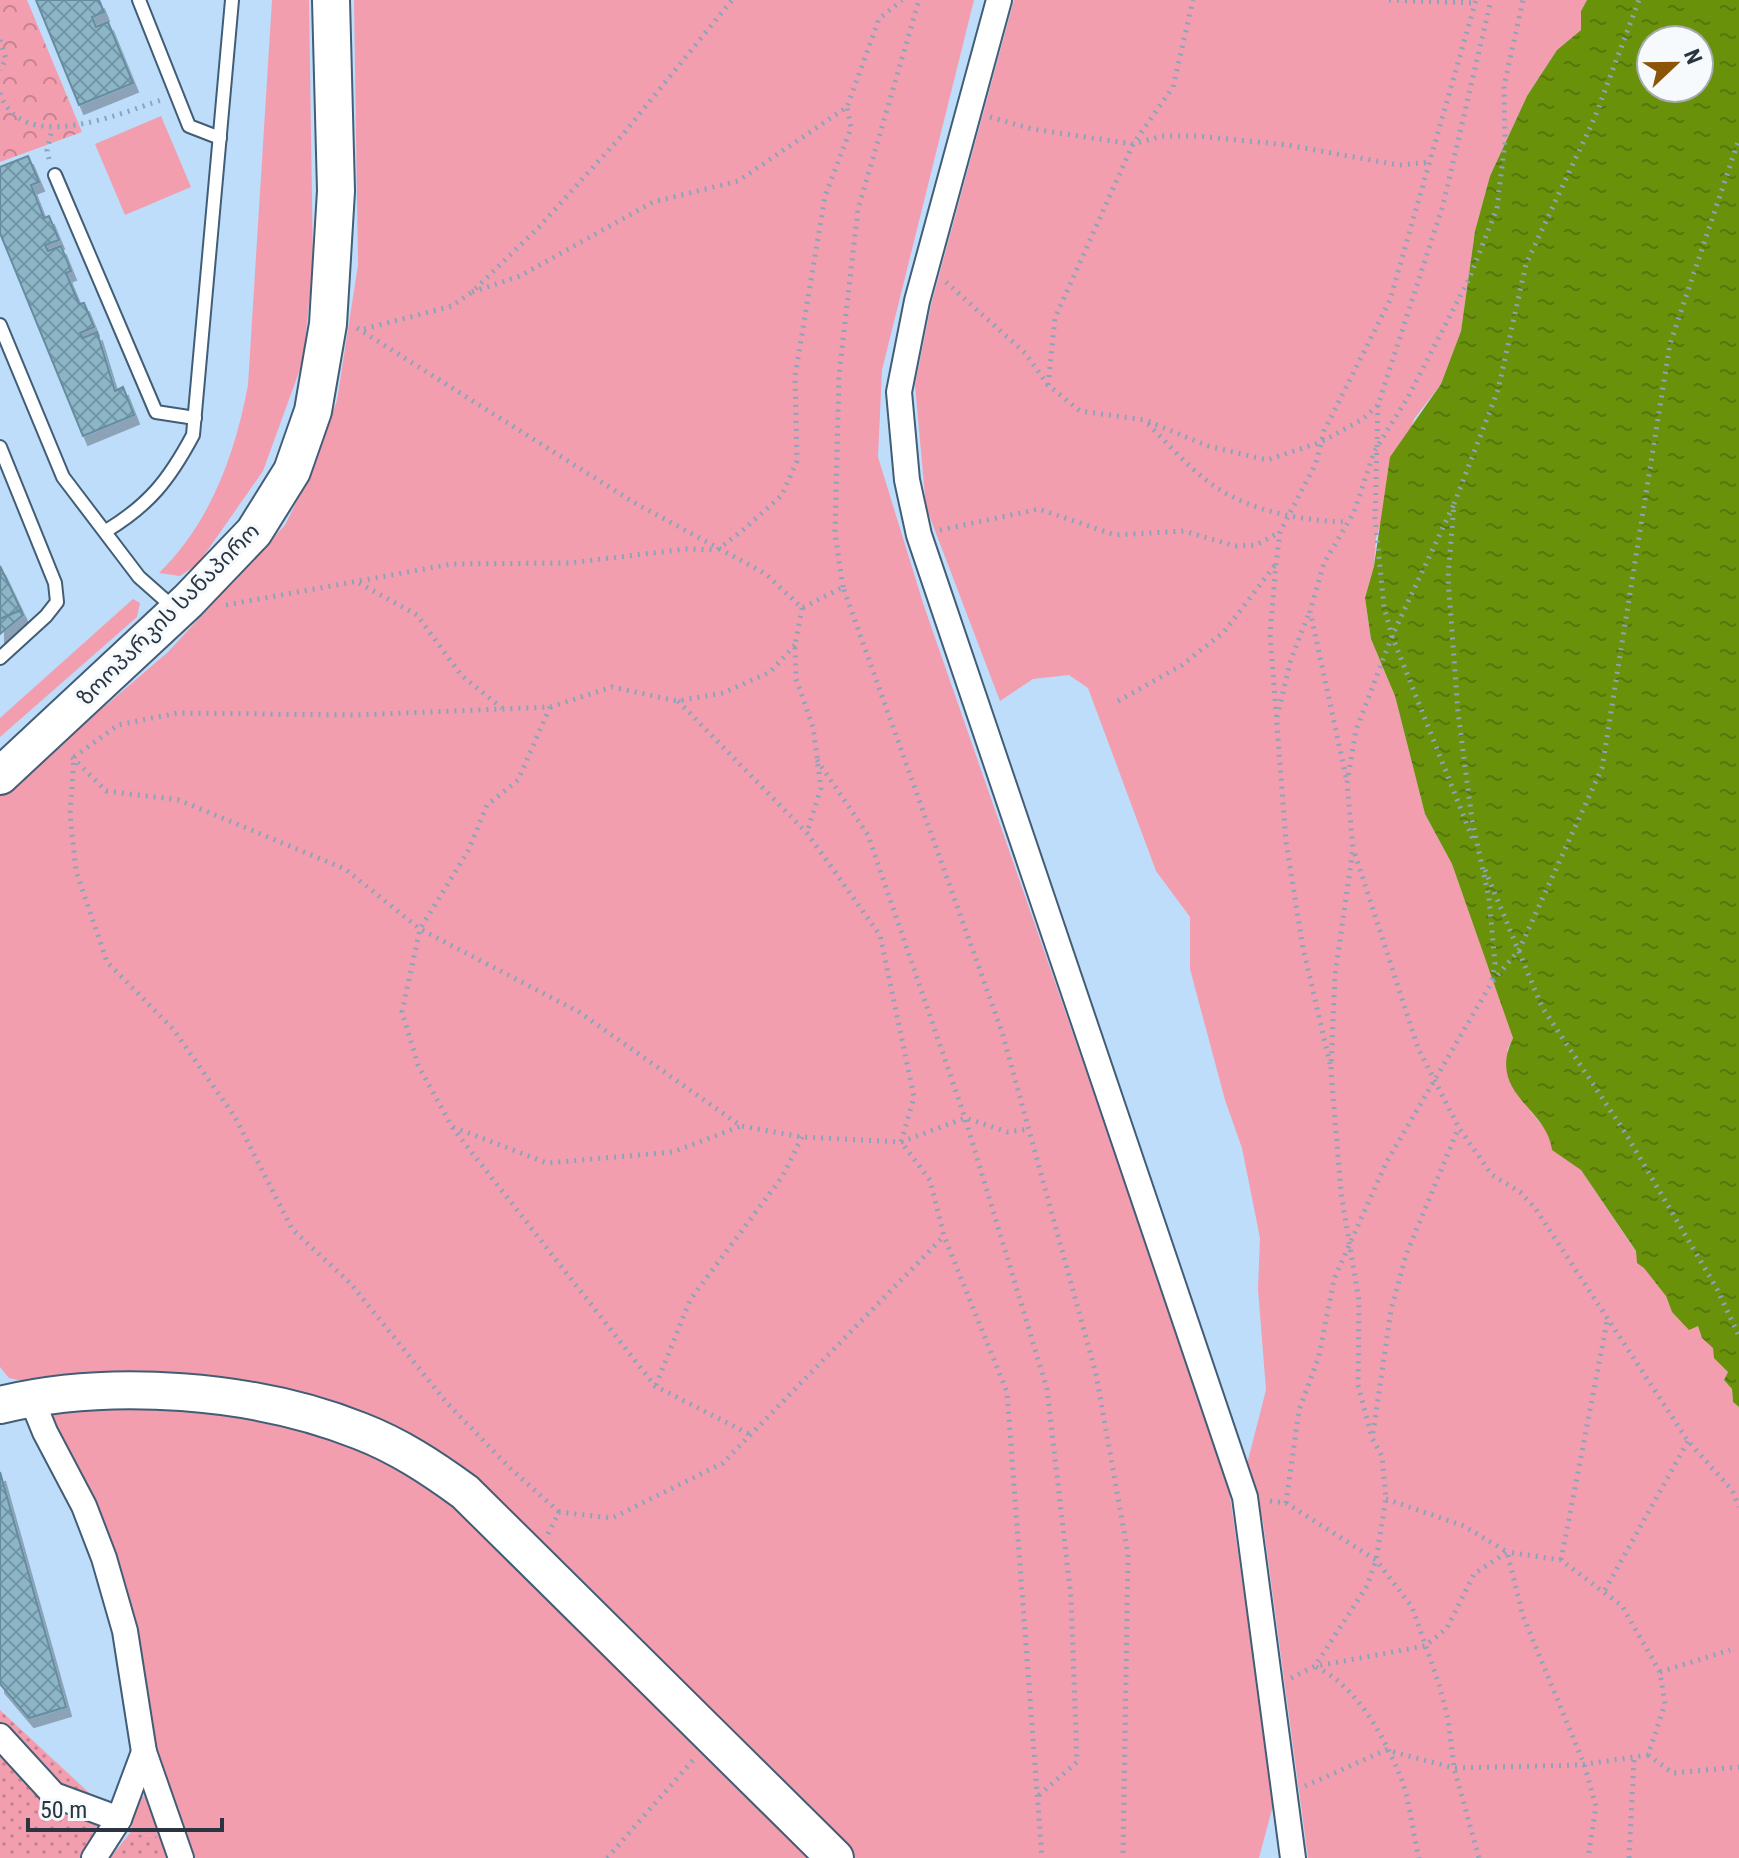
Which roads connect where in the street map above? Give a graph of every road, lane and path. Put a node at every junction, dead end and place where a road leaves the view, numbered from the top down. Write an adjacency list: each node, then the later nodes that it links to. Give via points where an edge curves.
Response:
1 (139, 0): 17 (lane)
2 (232, 0): 21 (lane)
3 (331, 0): 28 (main road, ზოოპარკის სანაპირო, via 336,191)
4 (732, 0): 27 (path, via 624,133)
5 (902, 0): 18 (path, via 879,19)
6 (919, 0): 47 (path, via 858,209 839,375 835,533)
7 (999, 0): 19 (street)
8 (1193, 0): 23 (path, via 1173,87)
9 (1389, 0): 13 (path)
10 (1491, 0): 32 (path, via 1443,205)
11 (1523, 0): 37 (path, via 1504,86 1505,142 1497,208 1469,279)
12 (1639, 0): 38 (path, via 1595,117 1526,264 1498,390)
13 (1476, 2): 24 (path)
14 (0, 40): 15 (path, via 6,59)
15 (0, 70)
16 (0, 93): 20 (path, via 18,117)
17 (177, 95): 20 (path); 21 (lane, via 189,126)
18 (847, 107): 27 (path, via 738,181 653,202 520,276); 44 (path, via 851,128 825,196 795,376 797,461 782,495)
19 (969, 110): 23 (path, via 1032,129); 26 (street)
20 (52, 129): 25 (path, via 47,151)
21 (220, 138): 33 (lane)
22 (1739, 139): 68 (path, via 1670,344 1602,768)
23 (1133, 144): 24 (path, via 1162,136 1198,136 1399,165); 31 (path, via 1055,318)
24 (1431, 162): 35 (path, via 1390,300)
25 (55, 175): 33 (lane, via 156,412)
26 (927, 264): 31 (path, via 1025,353); 43 (street, via 899,392 907,480)
27 (472, 292): 30 (path, via 452,306)
28 (328, 324): 30 (path); 49 (main road, ზოოპარკის სანაპირო, via 313,411 292,471 254,532)
29 (0, 325): 41 (lane, via 63,477)
30 (364, 329): 44 (path, via 461,396)
31 (1048, 385): 34 (path, via 1080,411)
32 (1378, 405): 35 (path); 37 (path)
33 (195, 418): 41 (lane, via 193,435 178,463 141,510)
34 (1145, 420): 35 (path, via 1208,446 1267,460); 39 (path, via 1222,491)
35 (1321, 442): 39 (path)
36 (0, 447): 53 (lane, via 55,583 57,602)
37 (1374, 452): 40 (path); 51 (path, via 1376,538)
38 (1454, 504): 51 (path); 66 (path, via 1449,593 1458,712)
39 (1290, 516): 40 (path); 42 (path)
40 (1347, 522): 50 (path, via 1324,563)
41 (106, 531): 49 (lane, via 139,577)
42 (1280, 532): 43 (path, via 1256,545 1235,546 1184,531 1115,535 1039,509); 45 (path)
43 (919, 535): 88 (street)
44 (717, 550): 46 (path, via 569,563 452,564); 48 (path, via 766,574)
45 (1276, 564): 55 (path, via 1224,632 1182,665); 58 (path, via 1270,634)
46 (358, 583): 49 (path); 57 (path, via 417,615 461,675)
47 (843, 587): 48 (path); 76 (path, via 1002,1032)
48 (802, 608): 52 (path)
49 (177, 611): 59 (main road, ზოოპარკის სანაპირო)
50 (1310, 611): 58 (path); 63 (path)
51 (1392, 636): 63 (path, via 1356,730); 66 (path)
52 (795, 645): 54 (path, via 770,672 723,693); 61 (path, via 796,679 813,727)
53 (0, 658)
54 (677, 701): 56 (path, via 612,687); 64 (path)
55 (1118, 701)
56 (550, 707): 57 (path); 67 (path, via 518,780 487,805 468,851)
57 (504, 709): 60 (path, via 357,715 177,713 118,725)
58 (1275, 722): 70 (path, via 1303,948)
59 (33, 749): 60 (path); 62 (main road, ზოოპარკის სანაპირო)
60 (74, 757): 67 (path, via 106,791 179,800 345,869); 92 (path, via 70,814 76,871 107,962 173,1029 235,1117 292,1229 351,1284 446,1402)
61 (817, 760): 64 (path, via 821,788); 72 (path, via 868,835)
62 (0, 776)
63 (1347, 783): 65 (path)
64 (807, 833): 78 (path, via 880,935 914,1097)
65 (1353, 849): 70 (path, via 1335,975); 71 (path, via 1418,1048)
66 (1480, 856): 68 (path); 69 (path, via 1489,898)
67 (420, 929): 73 (path, via 579,1012); 74 (path, via 402,1012 418,1065)
68 (1519, 950): 69 (path); 82 (path, via 1542,1007 1626,1134)
69 (1492, 982): 71 (path)
70 (1331, 1070): 80 (path)
71 (1434, 1079): 75 (path); 80 (path, via 1386,1163)
72 (965, 1118): 76 (path, via 1008,1132); 78 (path); 113 (path, via 1047,1389 1058,1461 1071,1597 1077,1762)
73 (741, 1126): 74 (path, via 673,1152 547,1163); 77 (path)
74 (452, 1127): 83 (path)
75 (1459, 1128): 81 (path, via 1492,1175 1535,1208); 86 (path, via 1406,1255 1391,1310)
76 (1029, 1129): 121 (path, via 1096,1374 1128,1554)
77 (802, 1137): 78 (path); 83 (path, via 782,1177 690,1300)
78 (901, 1142): 79 (path, via 930,1180)
79 (944, 1236): 85 (path); 113 (path, via 1007,1392)
80 (1350, 1243): 86 (path, via 1359,1301 1358,1385); 90 (path, via 1334,1279 1319,1356 1299,1410)
81 (1607, 1321): 87 (path); 96 (path)
82 (1739, 1336)
83 (655, 1386): 85 (path)
84 (12, 1400): 94 (main road, via 113,1391 210,1395 359,1430 427,1464 465,1492); 106 (street, via 84,1506 104,1558 125,1631)
85 (753, 1436): 92 (path, via 723,1463 612,1518)
86 (1372, 1438): 89 (path, via 1382,1456)
87 (1688, 1441): 91 (path, via 1732,1490); 97 (path)
88 (1245, 1497): 90 (path); 102 (street)
89 (1386, 1499): 93 (path, via 1464,1526); 95 (path)
90 (1286, 1503): 95 (path)
91 (1739, 1507)
92 (559, 1512): 94 (path)
93 (1507, 1552): 96 (path); 98 (path, via 1474,1574 1447,1628); 109 (path, via 1523,1616)
94 (535, 1560): 104 (main road)
95 (1376, 1560): 98 (path, via 1412,1607); 100 (path, via 1367,1586)
96 (1561, 1560): 97 (path)
97 (1605, 1590): 101 (path, via 1634,1624)
98 (1425, 1646): 100 (path); 111 (path, via 1448,1719)
99 (1730, 1650): 101 (path)
100 (1315, 1666): 102 (path); 105 (path, via 1333,1675 1359,1701)
101 (1660, 1672): 107 (path, via 1665,1704)
102 (1272, 1687): 112 (street)
103 (0, 1736): 114 (street, via 54,1795)
104 (714, 1737): 118 (path); 119 (main road)
105 (1386, 1750): 111 (path); 112 (path); 122 (path, via 1400,1774)
106 (144, 1752): 114 (street); 117 (street)
107 (1648, 1755): 108 (path); 110 (path, via 1673,1773)
108 (1634, 1759): 109 (path); 125 (path)
109 (1584, 1764): 111 (path); 124 (path, via 1596,1806)
110 (1739, 1767)
111 (1454, 1768): 123 (path)
112 (1286, 1795): 115 (street)
113 (1038, 1796): 120 (path)
114 (119, 1819): 116 (street)
115 (1289, 1854)
116 (94, 1858)
117 (181, 1858)
118 (607, 1858)
119 (835, 1858)
120 (1042, 1858)
121 (1123, 1858)
122 (1419, 1858)
123 (1479, 1858)
124 (1588, 1858)
125 (1629, 1858)

